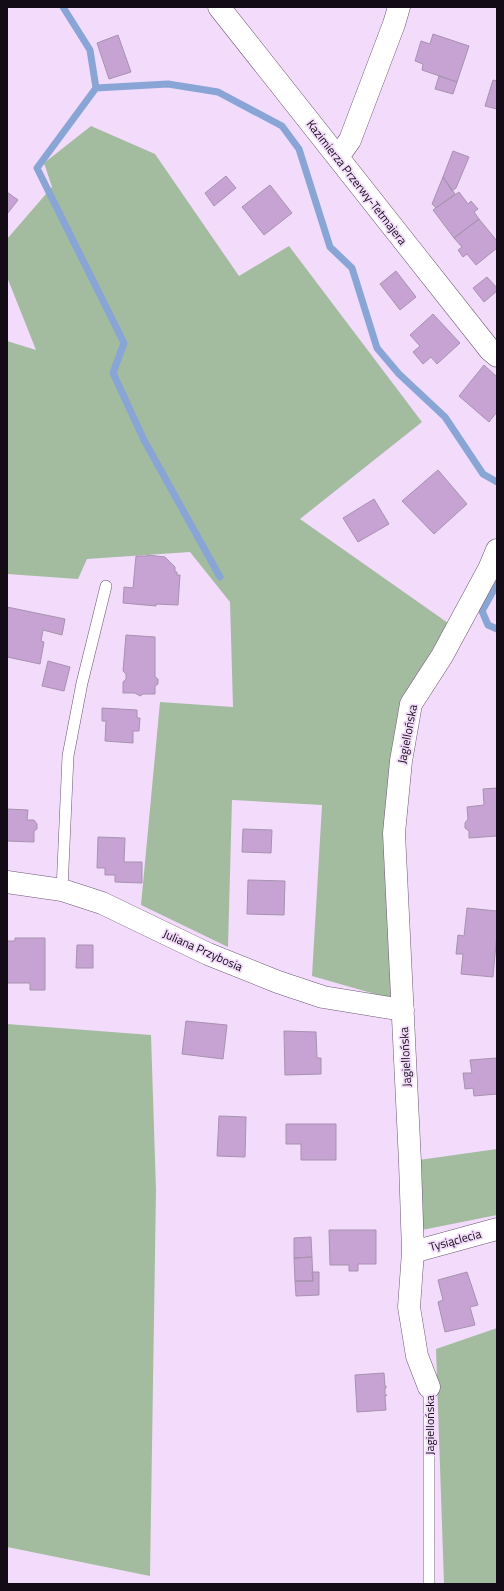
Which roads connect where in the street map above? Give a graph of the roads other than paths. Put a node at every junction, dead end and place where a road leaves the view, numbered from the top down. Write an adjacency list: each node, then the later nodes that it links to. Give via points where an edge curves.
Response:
1 (219, 7): 3 (street, Kazimierza Przerwy-Tetmajera)
2 (398, 7): 3 (street, via 394,24 350,140)
3 (338, 156): 4 (street, Kazimierza Przerwy-Tetmajera)
4 (497, 356)
5 (497, 550): 9 (street, Jagiellońska, via 442,656 411,704 401,761 394,833)
6 (106, 586): 8 (lane, via 82,683 68,756)
7 (7, 882): 8 (street, Juliana Przybosia)
8 (62, 890): 9 (street, Juliana Przybosia, via 102,903 208,954 278,982 323,997)
9 (403, 1010): 11 (street, Jagiellońska)
10 (497, 1229): 11 (street, Tysiąclecia)
11 (413, 1252): 12 (street, Jagiellońska, via 409,1307 417,1356)
12 (429, 1387): 13 (lane, Jagiellońska)
13 (429, 1584)

